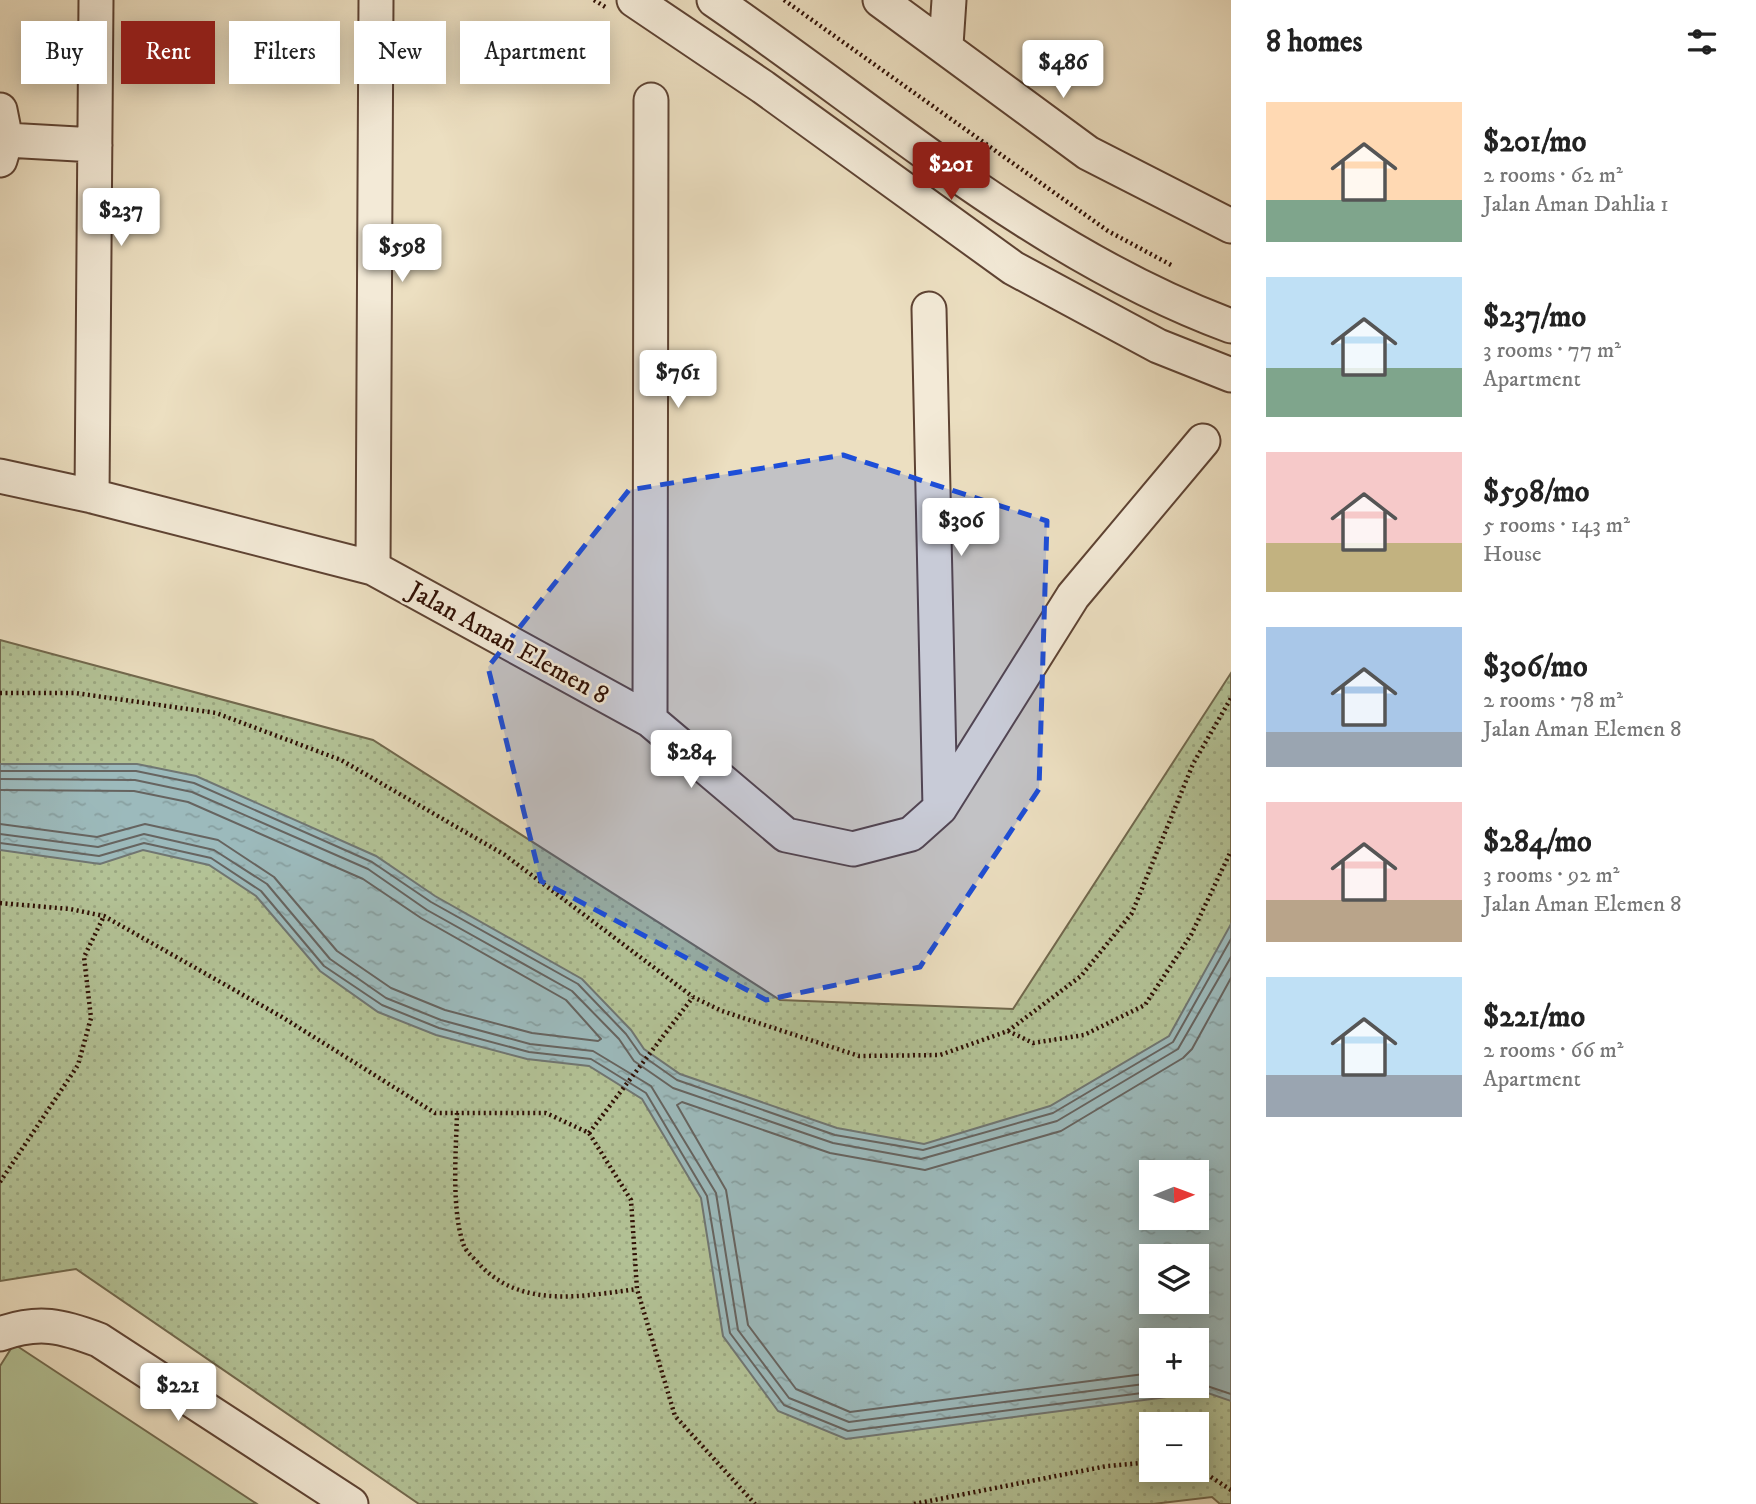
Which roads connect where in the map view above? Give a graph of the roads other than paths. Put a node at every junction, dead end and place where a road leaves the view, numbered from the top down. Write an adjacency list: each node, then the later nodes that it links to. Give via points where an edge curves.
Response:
1 (96, 0): 10 (street)
2 (376, 0): 18 (street)
3 (634, 0): 14 (street, via 1013,268 1158,346)
4 (714, 0): 13 (street, via 1037,230 1175,305)
5 (880, 0): 7 (street)
6 (949, 0): 7 (street)
7 (946, 45): 11 (street, via 1088,153)
8 (652, 100): 19 (street)
9 (2, 137): 10 (street)
10 (95, 145): 17 (street)
11 (1231, 226)
12 (929, 309): 20 (street)
13 (1231, 326)
14 (1231, 375)
15 (1203, 442): 20 (street, Jalan Aman Elemen 8, via 1073,596)
16 (0, 476): 17 (street, Jalan Aman Elemen 8)
17 (92, 496): 18 (street, Jalan Aman Elemen 8)
18 (373, 568): 19 (street, Jalan Aman Elemen 8)
19 (650, 720): 20 (street, Jalan Aman Elemen 8, via 786,835 853,849 911,835)
20 (940, 808)
21 (0, 1334): 22 (street, via 18,1327 58,1325 99,1340)
22 (351, 1504)

